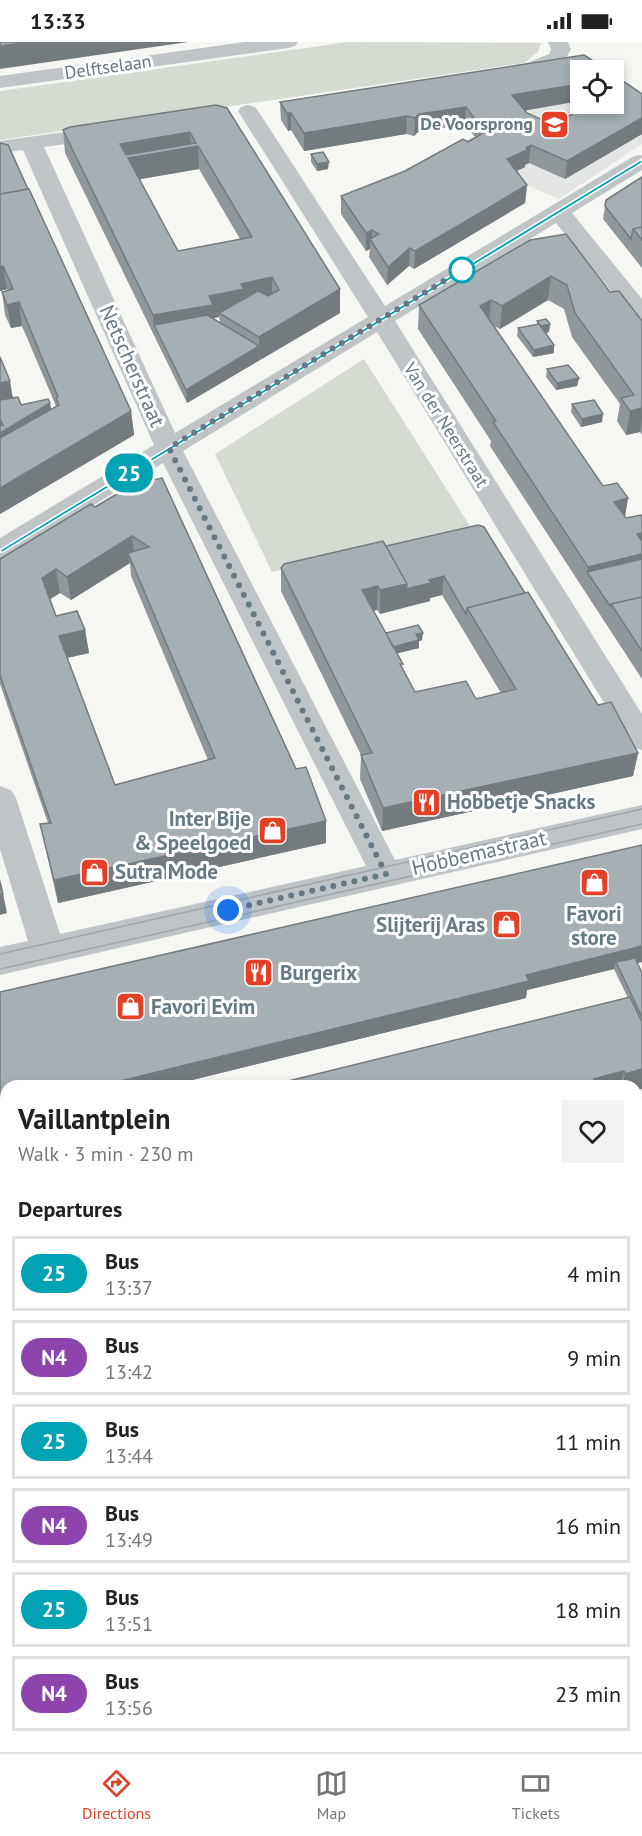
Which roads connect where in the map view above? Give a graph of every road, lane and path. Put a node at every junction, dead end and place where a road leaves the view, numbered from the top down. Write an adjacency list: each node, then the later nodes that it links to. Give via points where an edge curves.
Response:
1 (288, 42): 4 (street, Delftselaan)
2 (558, 42): 3 (street, via 561,49 548,63)
3 (492, 76)
4 (0, 82)
5 (271, 108): 12 (street, Van der Neerstraat, via 238,113)
6 (130, 129): 7 (street)
7 (31, 143): 8 (street); 13 (street, Netscherstraat)
8 (0, 147)
9 (642, 161): 10 (street)
10 (559, 212): 11 (street); 12 (street)
11 (642, 314)
12 (381, 319): 13 (street); 15 (street, Van der Neerstraat)
13 (169, 448): 14 (street); 18 (street, Netscherstraat)
14 (0, 550)
15 (642, 739)
16 (0, 798): 19 (street)
17 (642, 817): 18 (street, Hobbemastraat)
18 (386, 874): 19 (street, Hobbemastraat)
19 (48, 950): 20 (street, Hobbemastraat)
20 (0, 961)

